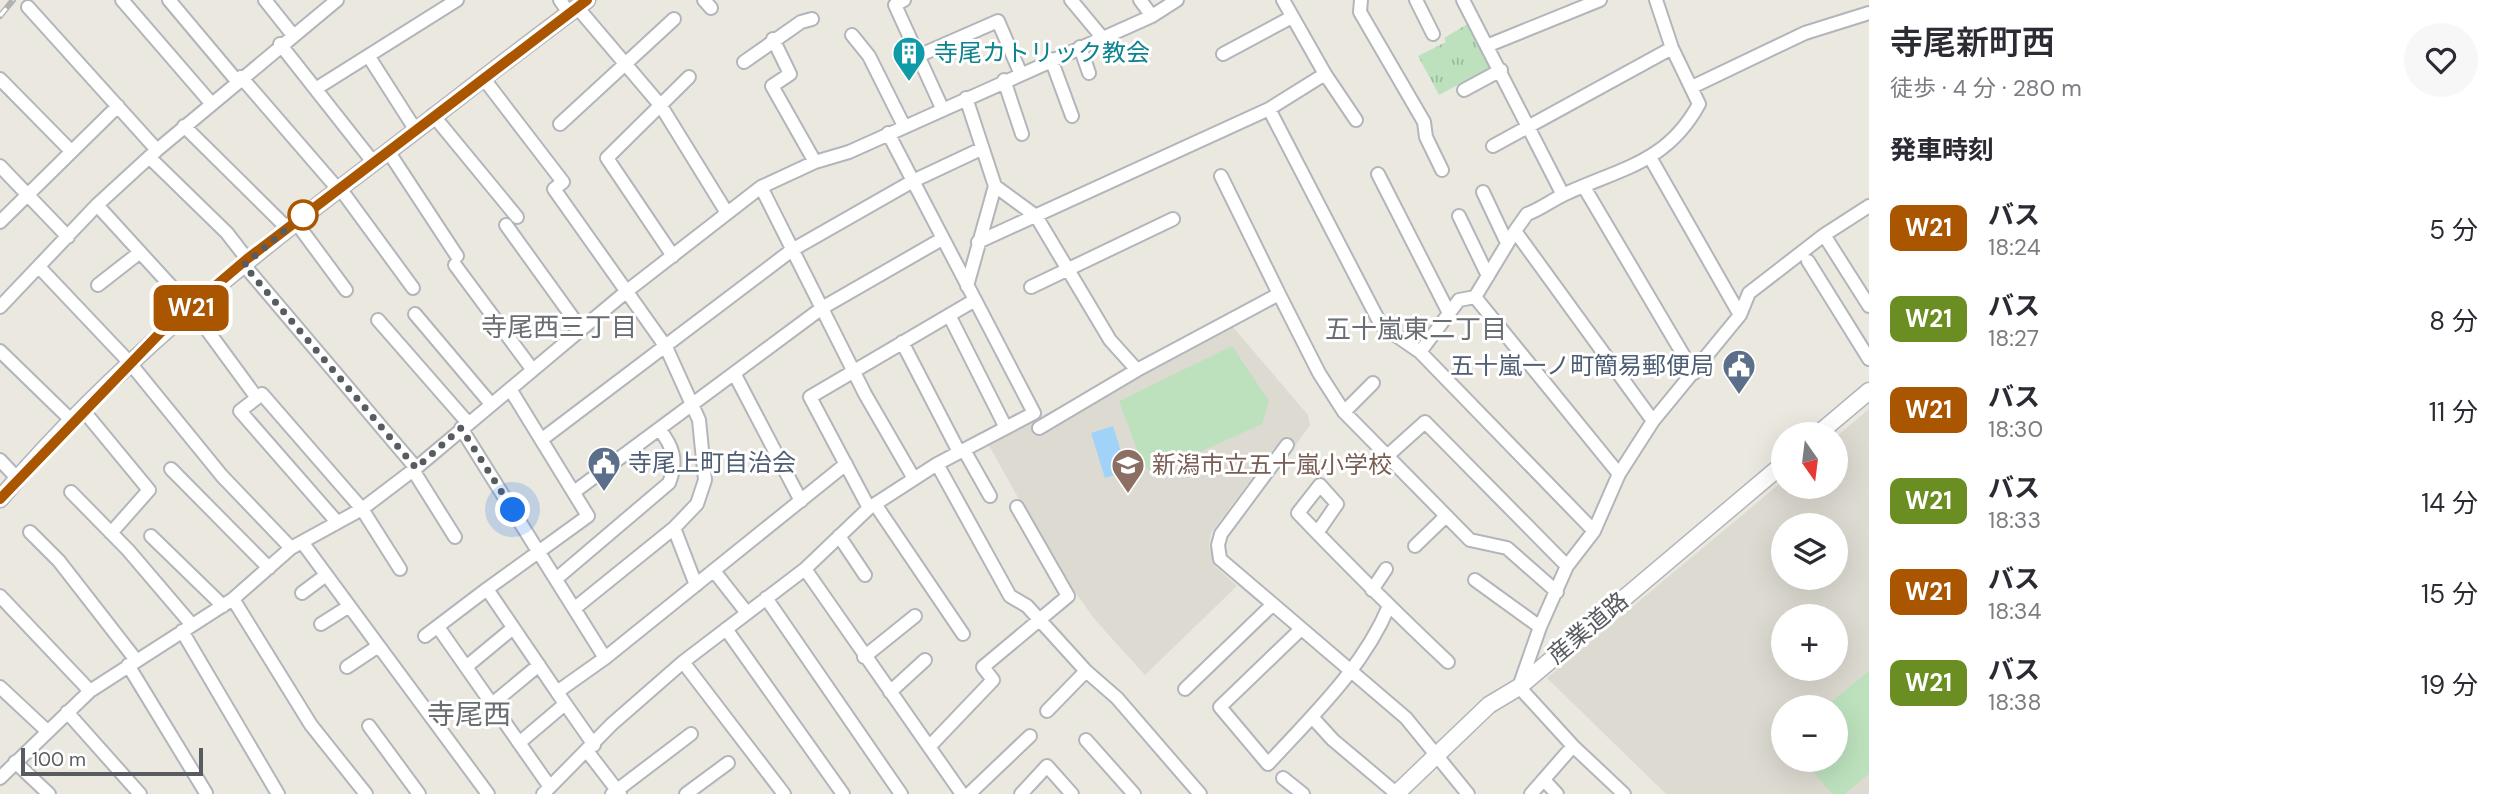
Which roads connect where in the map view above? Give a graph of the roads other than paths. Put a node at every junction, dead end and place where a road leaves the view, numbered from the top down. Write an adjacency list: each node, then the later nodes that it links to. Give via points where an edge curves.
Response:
1 (122, 0): 51 (street)
2 (169, 0): 44 (street)
3 (265, 0): 23 (street)
4 (337, 0): 23 (street)
5 (457, 0): 34 (street)
6 (905, 0): 33 (street, via 895,5)
7 (1071, 0): 26 (street)
8 (1140, 0): 19 (street)
9 (1177, 0): 19 (street)
10 (1283, 0): 20 (street)
11 (1361, 0): 75 (street, via 1360,12 1424,122)
12 (1416, 0): 24 (street)
13 (1463, 0): 29 (street)
14 (1600, 0): 29 (street)
15 (1656, 0): 31 (street)
16 (573, 5): 37 (street); 45 (street)
17 (28, 6): 52 (street)
18 (1869, 13): 47 (street, via 1805,33)
19 (1152, 16): 26 (street)
20 (1292, 17): 32 (street); 41 (street)
21 (674, 19): 37 (street)
22 (812, 19): 27 (street)
23 (292, 34): 28 (street)
24 (1433, 34)
25 (852, 35): 61 (street, via 869,56)
26 (1101, 36): 30 (street)
27 (773, 39): 36 (street); 73 (street, via 790,74 772,86)
28 (280, 44): 44 (street); 48 (street)
29 (1489, 45): 38 (street)
30 (1080, 47): 35 (street); 40 (street)
31 (1672, 48): 47 (street); 62 (street)
32 (1223, 54)
33 (918, 56): 39 (street, via 998,21); 54 (street)
34 (369, 57): 48 (street); 63 (street)
35 (1051, 59): 39 (street); 57 (street)
36 (744, 62)
37 (623, 65): 53 (street); 59 (street)
38 (1501, 70): 49 (street); 62 (street)
39 (1020, 72): 46 (street)
40 (1089, 73)
41 (1325, 74): 55 (street); 58 (street)
42 (689, 77): 53 (street)
43 (0, 79): 68 (street)
44 (239, 79): 51 (street); 82 (street)
45 (484, 79): 56 (street); 113 (street, via 563,182 554,189)
46 (1004, 80): 50 (street); 65 (street)
47 (1692, 87): 71 (street, via 1699,104 1689,122)
48 (317, 89): 72 (street)
49 (1464, 90)
50 (965, 98): 54 (street); 67 (street)
51 (211, 103): 60 (street)
52 (118, 106): 68 (street); 70 (street)
53 (660, 106): 88 (street); 102 (street, via 607,158)
54 (942, 108): 61 (street)
55 (1269, 109): 89 (street); 130 (street, via 1381,326)
56 (433, 115): 63 (street); 126 (street, via 511,221)
57 (1072, 116)
58 (1356, 120)
59 (560, 124)
60 (184, 126): 70 (street); 93 (street)
61 (904, 126): 64 (street)
62 (1529, 127): 66 (street); 85 (street)
63 (415, 129): 69 (street)
64 (888, 133): 73 (street); 78 (street)
65 (1022, 134)
66 (1493, 146)
67 (981, 149): 78 (street); 79 (street)
68 (70, 150): 84 (street)
69 (388, 151): 72 (street); 133 (street, via 456,261)
70 (153, 153): 86 (street); 104 (street, via 226,233)
71 (1651, 159): 81 (street); 124 (street)
72 (373, 162): 82 (street)
73 (816, 162): 80 (street)
74 (0, 166): 84 (street)
75 (1442, 170)
76 (1378, 174): 123 (street)
77 (1221, 176): 114 (street)
78 (913, 181): 97 (street); 100 (street)
79 (995, 186): 89 (street); 98 (street)
80 (761, 187): 88 (street); 100 (street)
81 (1584, 187): 85 (street); 137 (street)
82 (338, 188): 93 (street); 111 (street)
83 (1483, 192): 99 (street)
84 (29, 195): 92 (street); 96 (street)
85 (1563, 195): 94 (street, via 1527,214)
86 (97, 205): 96 (street); 101 (street)
87 (1869, 206): 95 (street)
88 (727, 213): 102 (street)
89 (1036, 216): 98 (street); 106 (street)
90 (1459, 216): 107 (street)
91 (1173, 219): 106 (street)
92 (0, 222)
93 (291, 225): 104 (street); 112 (street)
94 (1515, 231): 99 (street); 146 (street)
95 (1824, 235): 117 (street); 124 (street, via 1749,293)
96 (68, 237): 105 (street)
97 (942, 239): 109 (street); 120 (street)
98 (978, 242): 109 (street)
99 (1507, 243): 107 (street)
100 (792, 250): 120 (street); 128 (street)
101 (139, 253): 108 (street); 119 (street)
102 (673, 256): 113 (street)
103 (1808, 261): 131 (street)
104 (245, 262): 119 (street); 160 (street)
105 (39, 267): 118 (street); 132 (street)
106 (1067, 268): 110 (street); 135 (street, via 1110,340)
107 (1488, 276): 115 (street)
108 (98, 285)
109 (967, 286): 116 (street)
110 (1031, 287)
111 (412, 288)
112 (346, 290)
113 (627, 291): 126 (street); 128 (street)
114 (1279, 295): 135 (street); 144 (street)
115 (1475, 297): 123 (street, via 1459,300); 161 (street)
116 (975, 300): 122 (street); 149 (street, via 1034,413)
117 (1869, 306)
118 (0, 307)
119 (191, 308): 132 (street); 141 (street)
120 (822, 308): 134 (street); 136 (street)
121 (415, 314): 142 (street)
122 (949, 315): 127 (street); 149 (street)
123 (1450, 315): 130 (street)
124 (1740, 315): 137 (street)
125 (378, 320): 148 (street)
126 (581, 329): 133 (street)
127 (902, 342): 134 (street); 154 (street)
128 (666, 347): 143 (street); 152 (street)
129 (0, 351): 145 (street)
130 (1420, 352): 176 (street)
131 (1869, 359)
132 (130, 363): 145 (street); 183 (street, via 222,476)
133 (532, 369): 139 (street)
134 (854, 370): 157 (street, via 810,397); 163 (street)
135 (1137, 370): 150 (street)
136 (734, 373): 143 (street); 169 (street)
137 (1694, 373): 146 (street)
138 (1373, 383): 144 (street)
139 (510, 389): 142 (street); 152 (street)
140 (1869, 391): 147 (street)
141 (257, 398): 172 (street, via 262,394); 174 (street, via 240,411)
142 (491, 404): 148 (street)
143 (692, 404): 151 (street); 175 (street, via 699,420 705,480 697,504)
144 (1344, 412): 155 (street)
145 (77, 415): 164 (street); 178 (street, via 149,490)
146 (1653, 421): 161 (street)
147 (1832, 422)
148 (465, 425): 160 (street); 185 (street)
149 (1006, 428): 154 (street)
150 (1039, 428)
151 (659, 429): 166 (street); 194 (street, via 672,445 674,471 669,483)
152 (541, 440): 166 (street)
153 (1287, 445): 204 (street, via 1221,534 1218,545 1220,559)
154 (961, 451): 158 (street); 167 (street)
155 (1386, 457): 173 (street, via 1424,490); 186 (street, via 1425,422)
156 (0, 460): 164 (street)
157 (846, 464): 169 (street); 170 (street)
158 (937, 464): 163 (street); 210 (street, via 1010,596 1027,606)
159 (171, 469): 187 (street)
160 (415, 469): 172 (street); 182 (street)
161 (1619, 474): 176 (street)
162 (1771, 474): 233 (street, 産業道路)
163 (913, 477): 170 (street)
164 (17, 478): 168 (street)
165 (71, 492): 178 (street)
166 (574, 492): 185 (street, via 588,516)
167 (990, 496)
168 (0, 499)
169 (801, 501): 191 (street)
170 (872, 506): 181 (street); 218 (street)
171 (1017, 507): 210 (street, via 1068,596)
172 (362, 509): 174 (street); 188 (street)
173 (1446, 517): 184 (street); 199 (street, via 1470,540 1507,548)
174 (337, 522): 183 (street)
175 (674, 528): 196 (street); 207 (street)
176 (1594, 531): 186 (street)
177 (30, 532): 226 (street, via 59,561)
178 (111, 533): 214 (street)
179 (1317, 533): 198 (street)
180 (151, 536): 203 (street)
181 (839, 536): 189 (street); 193 (street)
182 (454, 537)
183 (297, 545): 187 (street); 192 (street)
184 (1415, 546)
185 (538, 552): 194 (street); 197 (street)
186 (1567, 566): 199 (street)
187 (269, 568): 203 (street)
188 (400, 569)
189 (804, 569): 202 (street); 221 (street)
190 (1386, 569): 198 (street)
191 (714, 571): 196 (street); 208 (street)
192 (326, 575): 200 (street); 206 (street)
193 (865, 575)
194 (556, 579): 207 (street)
195 (1475, 580): 213 (street)
196 (696, 585): 222 (street)
197 (487, 589): 212 (street); 215 (street)
198 (1372, 590): 205 (street)
199 (1557, 592): 213 (street)
200 (302, 593)
201 (0, 596): 235 (street)
202 (766, 598): 208 (street); 272 (street)
203 (228, 602): 214 (street); 266 (street, via 311,725)
204 (1271, 606): 217 (street); 234 (street)
205 (1389, 606): 225 (street); 231 (street, via 1378,634)
206 (348, 607): 211 (street); 220 (street)
207 (575, 608): 222 (street)
208 (747, 613): 216 (street)
209 (915, 616): 221 (street)
210 (1039, 622): 230 (street); 250 (street, via 983,667 993,680)
211 (321, 624)
212 (438, 627): 219 (street); 229 (street)
213 (1540, 627): 233 (street)
214 (187, 628): 226 (street); 265 (street)
215 (513, 628): 227 (street); 229 (street)
216 (726, 629): 224 (street); 271 (street)
217 (1300, 630): 231 (street); 242 (street, via 1220,706 1268,764)
218 (963, 634)
219 (425, 636)
220 (377, 647): 228 (street); 268 (street)
221 (864, 657): 237 (street)
222 (605, 658): 236 (street)
223 (925, 660): 237 (street)
224 (683, 662): 251 (street, via 611,724); 259 (street)
225 (1448, 662)
226 (132, 663): 235 (street); 261 (street)
227 (539, 665): 236 (street); 238 (street)
228 (347, 667)
229 (466, 667): 238 (street)
230 (1086, 671): 240 (street); 260 (street, via 1117,698)
231 (1351, 673): 242 (street); 252 (street, via 1406,718)
232 (0, 687): 244 (street)
233 (1519, 687): 249 (street); 252 (street, 産業道路, via 1489,705)
234 (1185, 690)
235 (90, 691): 241 (street)
236 (557, 692): 239 (street)
237 (890, 692): 250 (street)
238 (492, 704): 248 (street)
239 (565, 704): 248 (street); 251 (street)
240 (1047, 711)
241 (67, 712): 244 (street); 264 (street)
242 (1312, 717): 279 (street)
243 (369, 726): 267 (street)
244 (46, 730): 253 (street)
245 (691, 734): 262 (street)
246 (1030, 736): 274 (street)
247 (1086, 740): 277 (street)
248 (519, 743): 258 (street)
249 (1573, 746): 257 (street); 283 (street)
250 (929, 747): 273 (street)
251 (591, 748): 258 (street); 262 (street)
252 (1435, 755): 279 (street, 産業道路); 280 (street)
253 (15, 762): 255 (street); 263 (street)
254 (728, 763): 269 (street)
255 (2, 773)
256 (1283, 778): 278 (street)
257 (1544, 780): 281 (street); 282 (street)
258 (547, 790)
259 (781, 790): 270 (street)
260 (1192, 791)
261 (206, 793)
262 (617, 793)
263 (49, 794)
264 (140, 794)
265 (278, 794)
266 (366, 794)
267 (419, 794)
268 (488, 794)
269 (686, 794)
270 (765, 794)
271 (843, 794)
272 (901, 794)
273 (962, 794)
274 (969, 794)
275 (1021, 794): 276 (street, via 1047,766)
276 (1072, 794)
277 (1134, 794)
278 (1303, 794)
279 (1396, 794)
280 (1468, 794)
281 (1531, 794)
282 (1557, 794)
283 (1625, 794)

